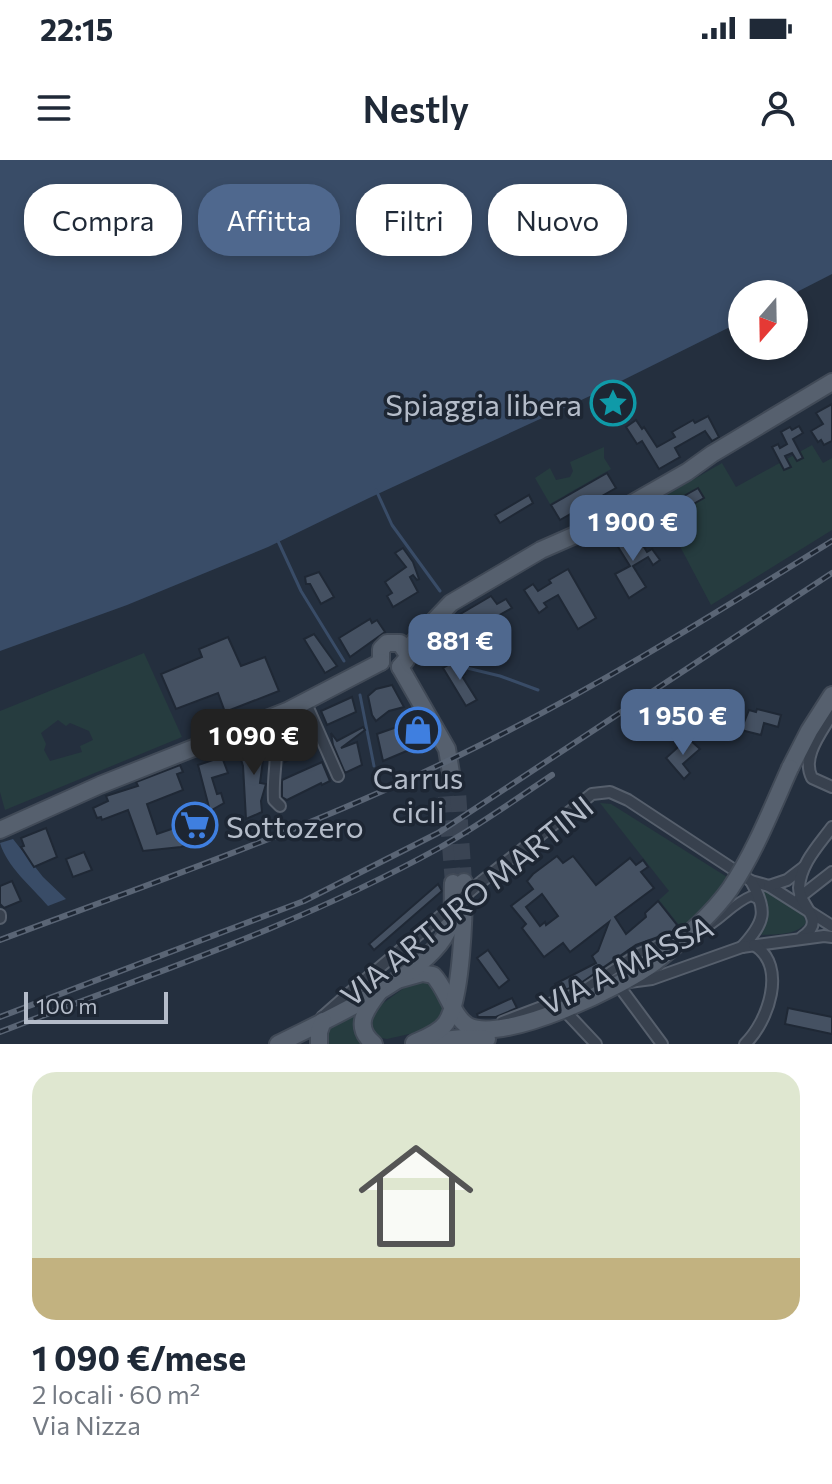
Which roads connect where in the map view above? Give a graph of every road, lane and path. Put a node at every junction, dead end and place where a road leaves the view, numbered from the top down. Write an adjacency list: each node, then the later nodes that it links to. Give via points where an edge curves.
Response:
1 (832, 382): 2 (main road, via 687,472 431,614)
2 (402, 654): 3 (main road, via 387,668); 3 (main road, via 391,642 383,645); 8 (main road, via 447,749)
3 (381, 662): 5 (main road)
4 (832, 695): 30 (main road, bridge, via 729,890 695,928)
5 (305, 701): 7 (main road); 9 (street)
6 (832, 714): 10 (street, via 807,769 812,778)
7 (270, 718): 11 (street, via 278,762 274,800); 13 (main road)
8 (451, 773)
9 (338, 776)
10 (832, 787)
11 (280, 806)
12 (832, 827): 14 (street)
13 (0, 830)
14 (804, 867): 18 (street); 19 (street)
15 (832, 872): 19 (street)
16 (751, 881): 17 (street, VIA ARTURO MARTINI, via 610,792 592,794); 18 (street); 20 (street)
17 (466, 882): 29 (main road, via 447,933 431,954); 31 (main road); 33 (street, VIA ARTURO MARTINI, bridge)
18 (769, 886): 21 (street)
19 (800, 897): 21 (street)
20 (760, 900): 27 (street, via 759,926); 34 (street, VIA A MASSA, via 743,899 712,925 637,954 592,986)
21 (812, 913): 22 (street); 24 (street, via 812,928)
22 (832, 926)
23 (832, 937): 24 (street)
24 (801, 938): 25 (street)
25 (783, 942): 26 (street); 28 (street)
26 (754, 945): 27 (street); 28 (street, via 763,950)
27 (742, 947): 30 (street, via 652,979)
28 (771, 971): 42 (street, via 766,1014)
29 (390, 984): 31 (main road, via 428,973); 33 (main road); 38 (main road, via 361,1023)
30 (621, 984): 32 (main road); 41 (street)
31 (452, 1004): 35 (main road, via 463,1023 479,1032); 39 (main road, via 445,1024)
32 (565, 1011): 35 (main road); 40 (street)
33 (321, 1020): 36 (main road); 37 (main road)
34 (487, 1027)
35 (522, 1027): 39 (main road, via 480,1040)
36 (278, 1044)
37 (319, 1044)
38 (374, 1044)
39 (412, 1044)
40 (596, 1044)
41 (662, 1044)
42 (745, 1044)

